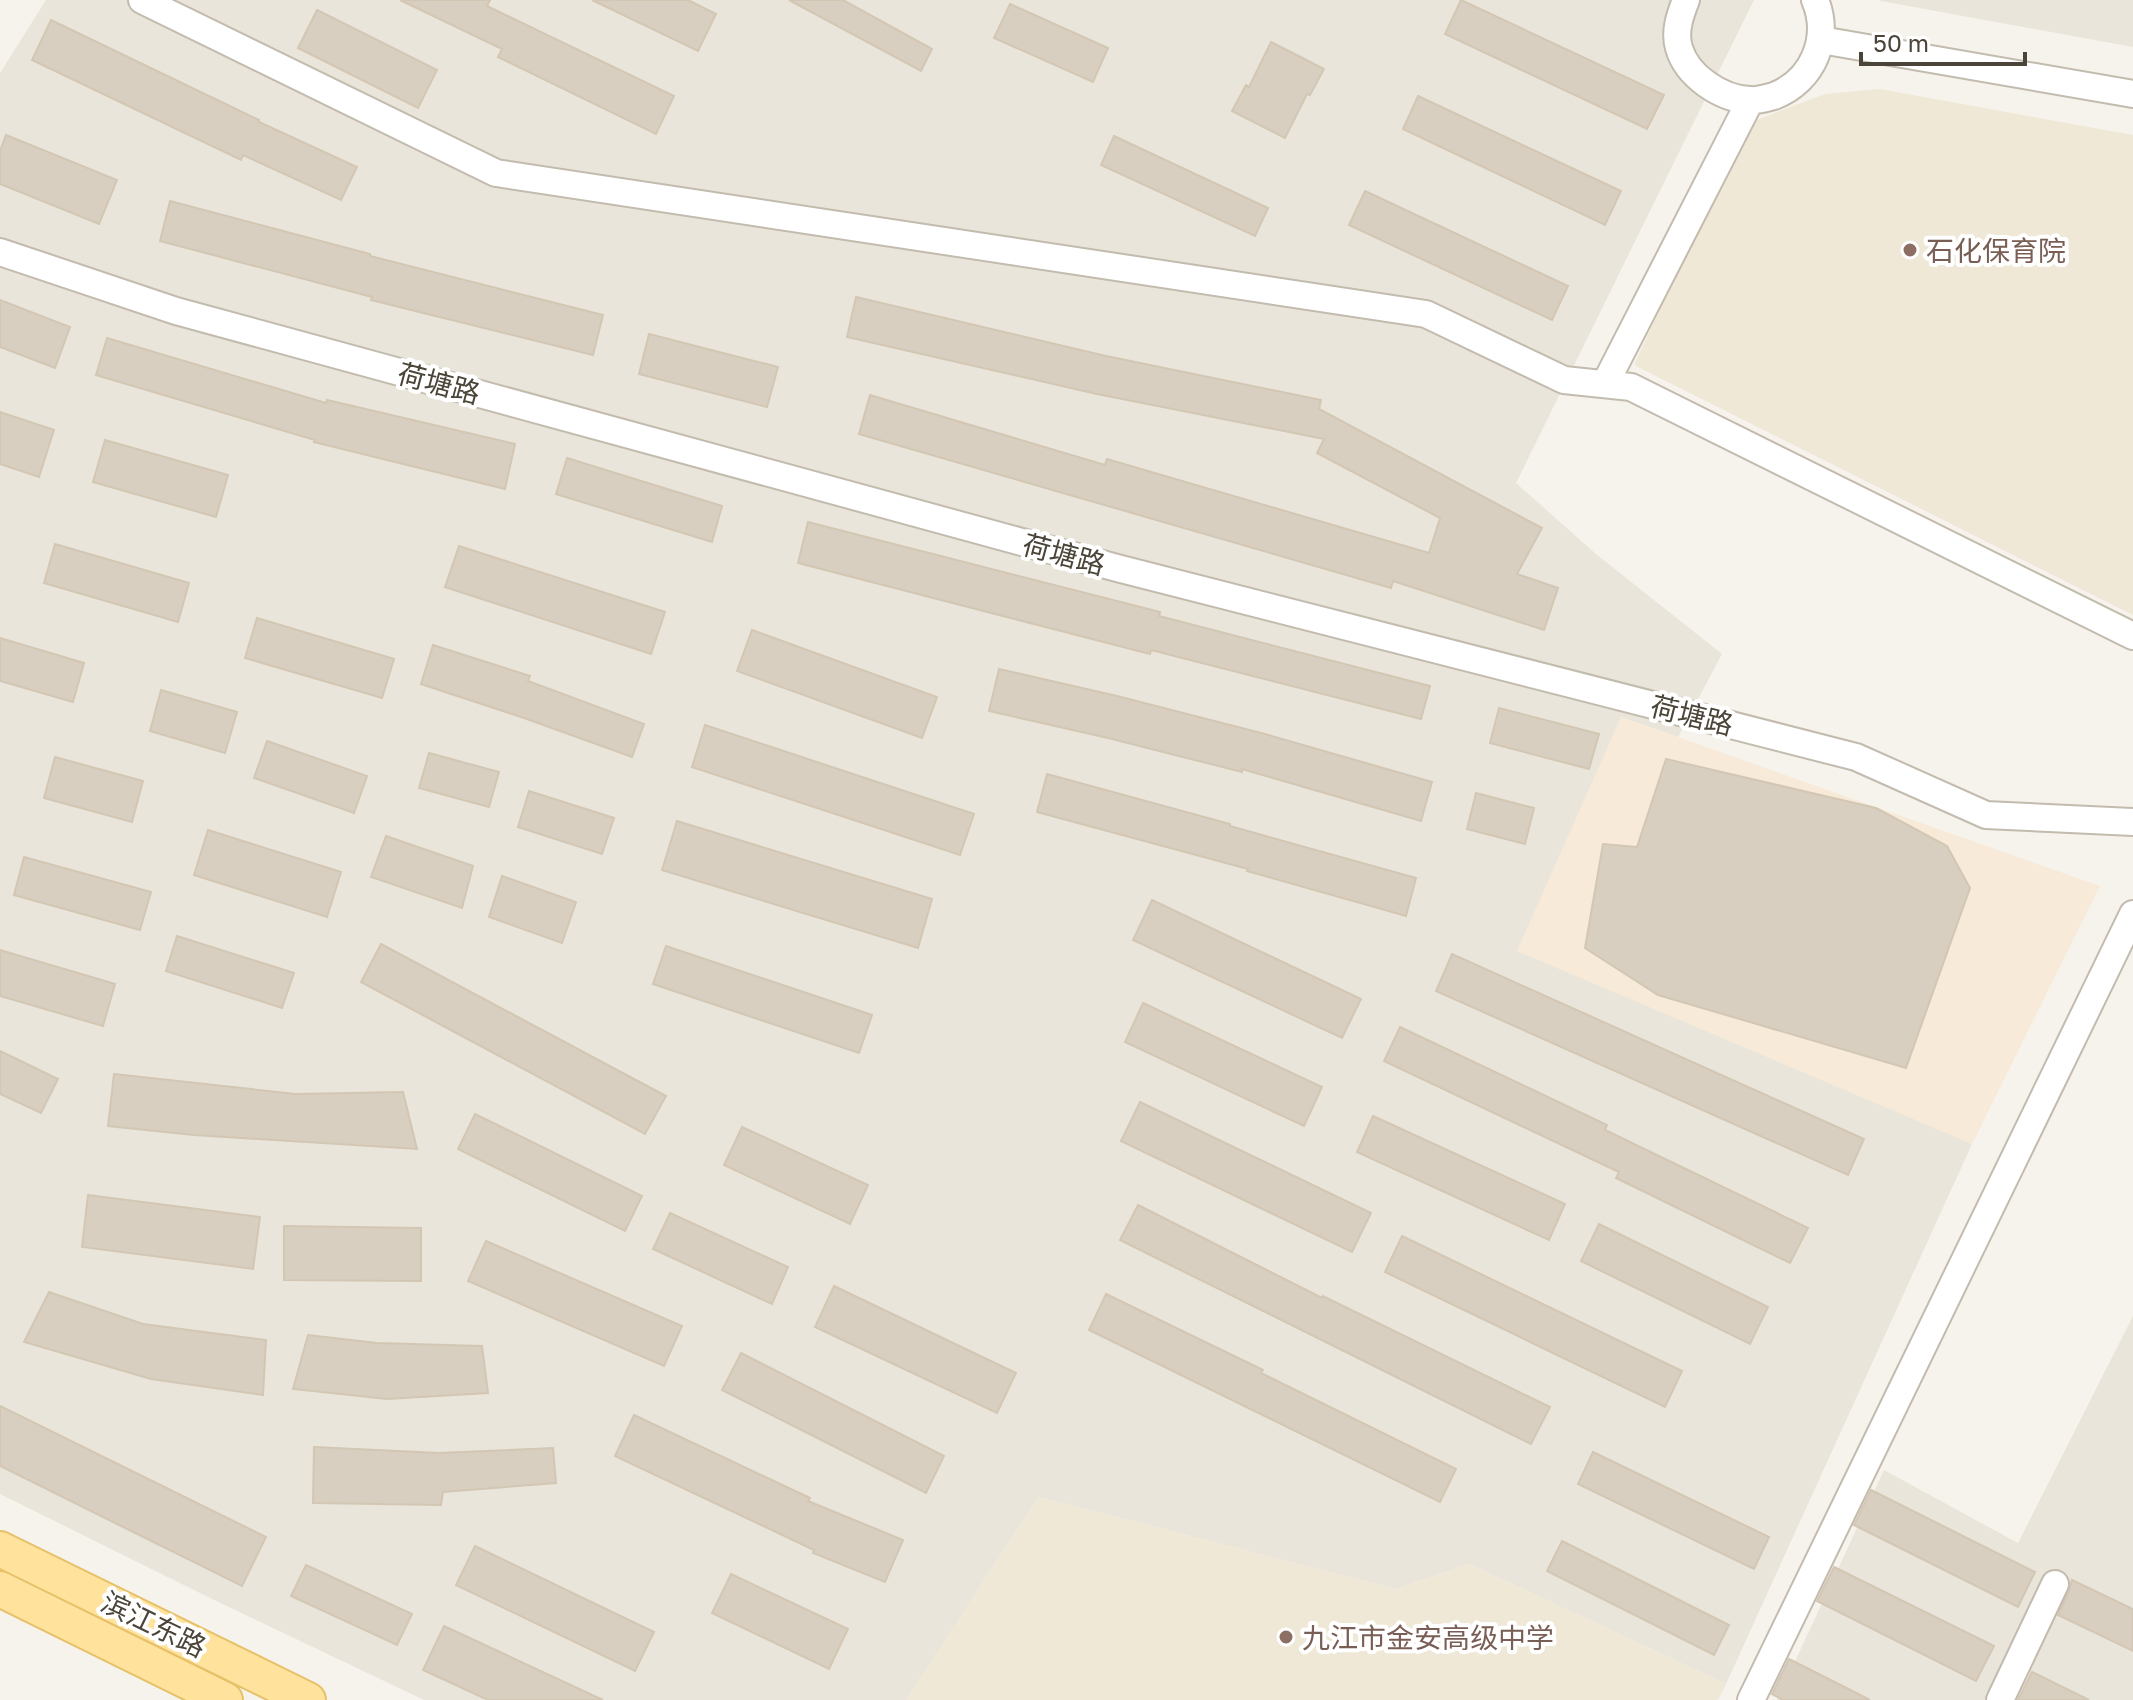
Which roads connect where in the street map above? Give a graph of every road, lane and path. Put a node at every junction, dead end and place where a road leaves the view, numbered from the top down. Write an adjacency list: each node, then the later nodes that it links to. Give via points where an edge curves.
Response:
1 (142, 0): 8 (street, via 496,173 1426,314 1564,380)
2 (1686, 0): 6 (street, via 1677,29 1686,63 1714,88)
3 (1815, 0): 4 (street)
4 (1821, 40): 5 (street); 6 (street, via 1799,80 1787,90)
5 (2133, 94)
6 (1750, 101): 8 (street)
7 (0, 252): 10 (street, 荷塘路, via 176,311 1117,568 1856,757 1986,815)
8 (1605, 384): 9 (street, via 1631,387)
9 (2133, 636)
10 (2133, 822)
11 (2133, 914): 17 (street)
12 (0, 1549): 16 (main road, 滨江东路)
13 (2055, 1584): 18 (street)
14 (0, 1589): 15 (main road, 滨江东路)
15 (225, 1700)
16 (308, 1700)
17 (1751, 1700)
18 (2000, 1700)

